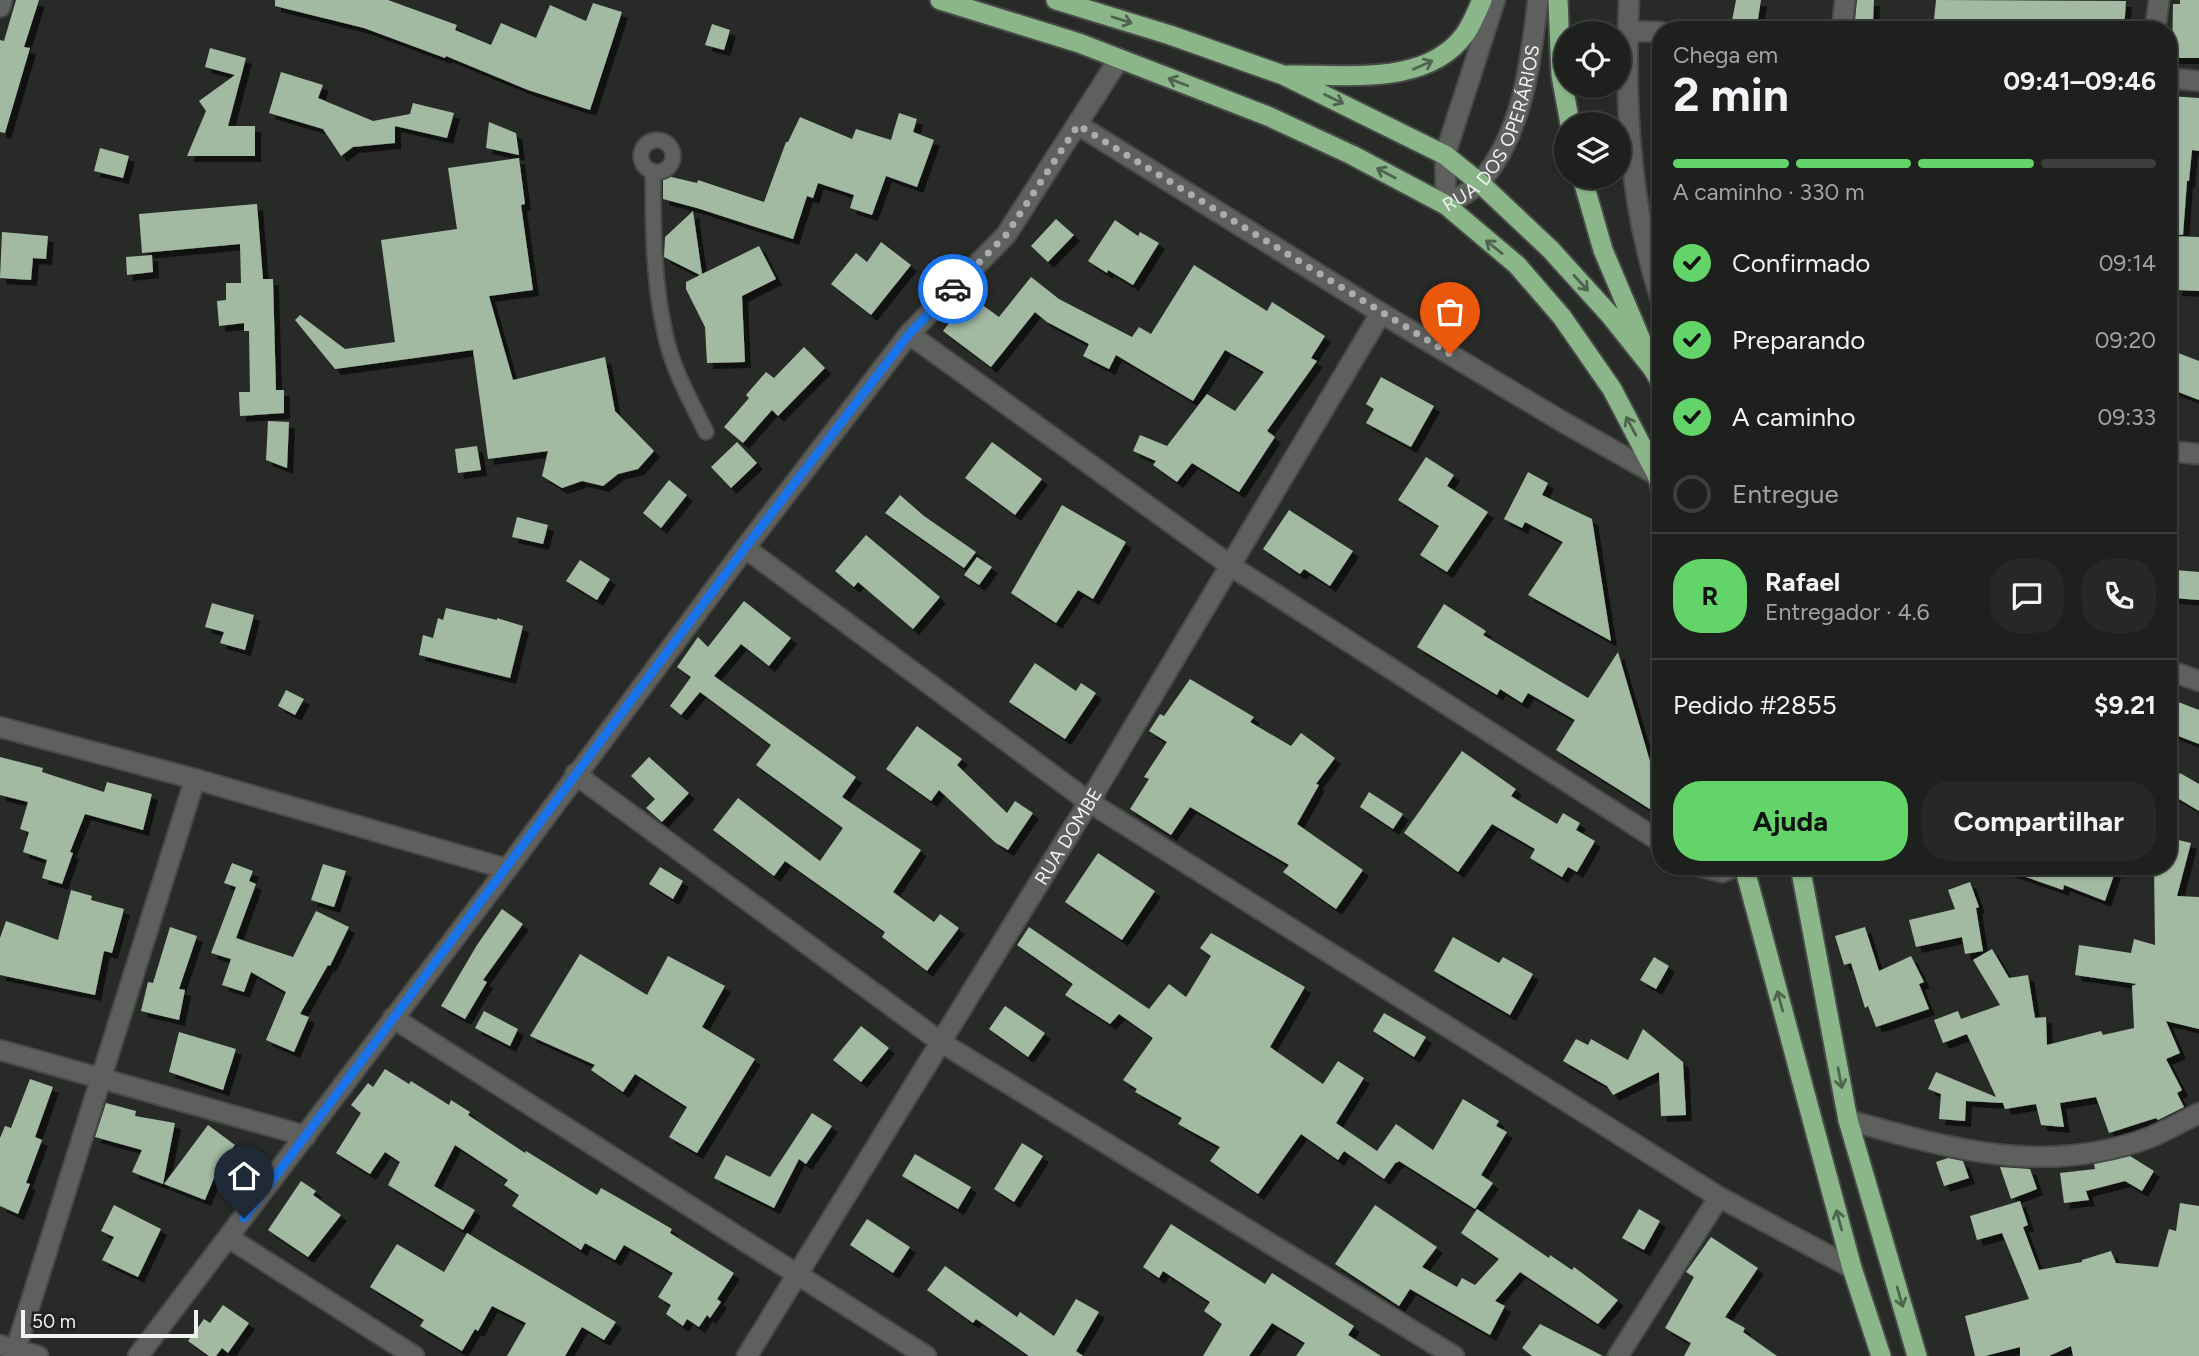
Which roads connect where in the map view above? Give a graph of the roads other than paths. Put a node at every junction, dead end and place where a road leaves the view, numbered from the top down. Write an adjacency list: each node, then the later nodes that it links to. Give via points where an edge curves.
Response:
1 (2, 0): 11 (street)
2 (940, 0): 17 (highway)
3 (1056, 0): 18 (highway, one-way to 18)
4 (1482, 0): 18 (highway, one-way to 4, via 1386,74 1414,69 1443,56 1465,34)
5 (1495, 0): 24 (street, RUA DOS OPERÁRIOS)
6 (1538, 0): 26 (street, RUA DOS OPERÁRIOS, via 1526,87 1497,158)
7 (1558, 0): 22 (highway, via 1561,75)
8 (1629, 0): 12 (street)
9 (1845, 0): 13 (street)
10 (2159, 0): 14 (street)
11 (0, 7)
12 (1628, 21)
13 (1843, 21)
14 (2156, 21)
15 (1631, 31): 16 (street)
16 (1652, 32)
17 (1119, 60): 23 (street); 28 (highway, one-way to 17, via 1270,117)
18 (1283, 75): 24 (highway, one-way to 24)
19 (2177, 79): 20 (street)
20 (2199, 82)
21 (1629, 98): 29 (street, via 1630,158)
22 (1568, 112)
23 (1078, 125): 30 (street); 31 (street, via 1006,235)
24 (1445, 155): 26 (highway); 28 (street, RUA DOS OPERÁRIOS)
25 (653, 172): 34 (lane, via 652,210 665,332 674,364)
26 (1480, 183): 28 (street, RUA DOS OPERÁRIOS); 33 (highway, one-way to 33, via 1552,250)
27 (1585, 189): 32 (highway, via 1603,250)
28 (1446, 205): 37 (highway, one-way to 28, via 1612,389 1562,317 1517,265)
29 (1652, 271)
30 (1381, 313): 38 (street); 40 (street, RUA DOMBE)
31 (909, 334): 39 (street); 40 (street)
32 (1652, 364)
33 (1652, 370)
34 (706, 432)
35 (2177, 452): 36 (street)
36 (2199, 454)
37 (1652, 467)
38 (1652, 477)
39 (745, 548): 44 (street); 46 (street)
40 (1231, 566): 46 (street, RUA DOMBE); 47 (street)
41 (2177, 673): 42 (street)
42 (2199, 681)
43 (2, 734): 45 (street)
44 (575, 774): 48 (street); 52 (street)
45 (195, 779): 48 (street); 54 (street)
46 (1089, 802): 52 (street, RUA DOMBE); 58 (street)
47 (1652, 836)
48 (507, 869): 51 (street)
49 (1746, 875): 60 (highway, one-way to 49)
50 (1802, 875): 56 (highway, one-way to 56)
51 (393, 1018): 57 (street); 61 (street)
52 (942, 1043): 61 (street, RUA DOMBE); 68 (street)
53 (0, 1049): 54 (street)
54 (101, 1078): 57 (street); 62 (street)
55 (2199, 1113): 56 (street, via 2120,1146 2055,1157 1985,1154)
56 (1848, 1120): 71 (highway, one-way to 71)
57 (306, 1136): 59 (street)
58 (1719, 1197): 60 (street); 69 (street)
59 (229, 1238): 64 (street); 65 (street)
60 (1852, 1268): 70 (highway)
61 (797, 1276): 66 (street, RUA DOMBE); 67 (street)
62 (8, 1347): 63 (street)
63 (38, 1356)
64 (138, 1356)
65 (414, 1356)
66 (747, 1356)
67 (926, 1356)
68 (1454, 1356)
69 (1618, 1356)
70 (1881, 1356)
71 (1917, 1356)

